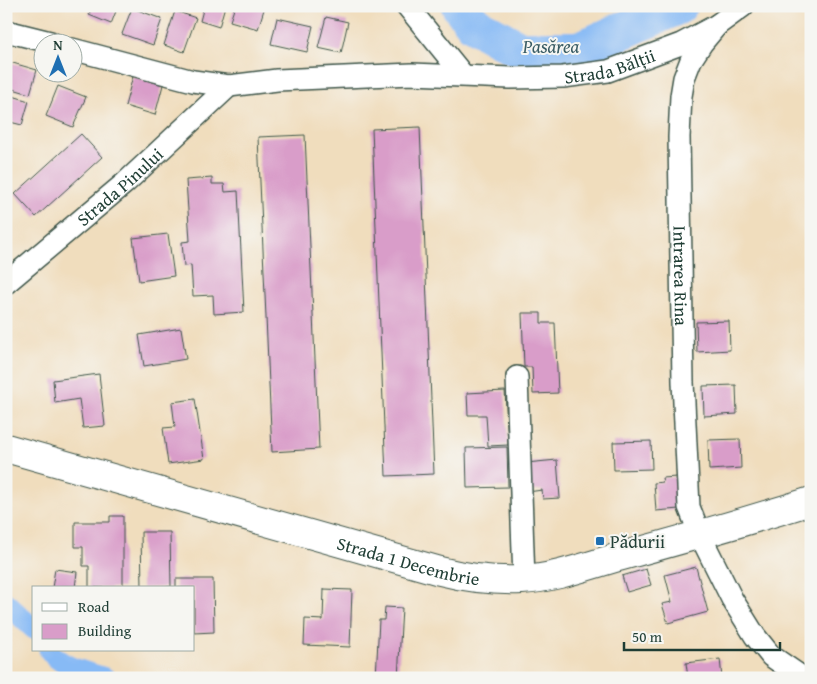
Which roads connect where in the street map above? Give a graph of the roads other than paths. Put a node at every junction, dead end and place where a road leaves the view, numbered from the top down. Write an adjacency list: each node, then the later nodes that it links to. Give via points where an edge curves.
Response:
1 (407, 6): 7 (street)
2 (743, 6): 3 (street, Strada Bălții)
3 (718, 25): 7 (street, Strada Bălții, via 681,44 608,71 563,77); 13 (street, Intrarea Rina, via 691,60 684,78 680,137 687,479 689,507)
4 (6, 31): 5 (street)
5 (32, 38)
6 (82, 51): 8 (street, Strada Bălții, via 193,81)
7 (463, 75): 8 (street, Strada Bălții, via 296,79)
8 (229, 86): 9 (street, Strada Pinului, via 125,183)
9 (6, 283)
10 (517, 377): 14 (street)
11 (7, 443): 14 (main road, Strada 1 Decembrie, via 440,571 491,580)
12 (811, 501): 13 (main road, Strada 1 Decembrie)
13 (700, 535): 14 (main road, Strada 1 Decembrie); 15 (street, Intrarea Rina, via 732,599 755,636 771,656)
14 (524, 580)
15 (803, 678)

